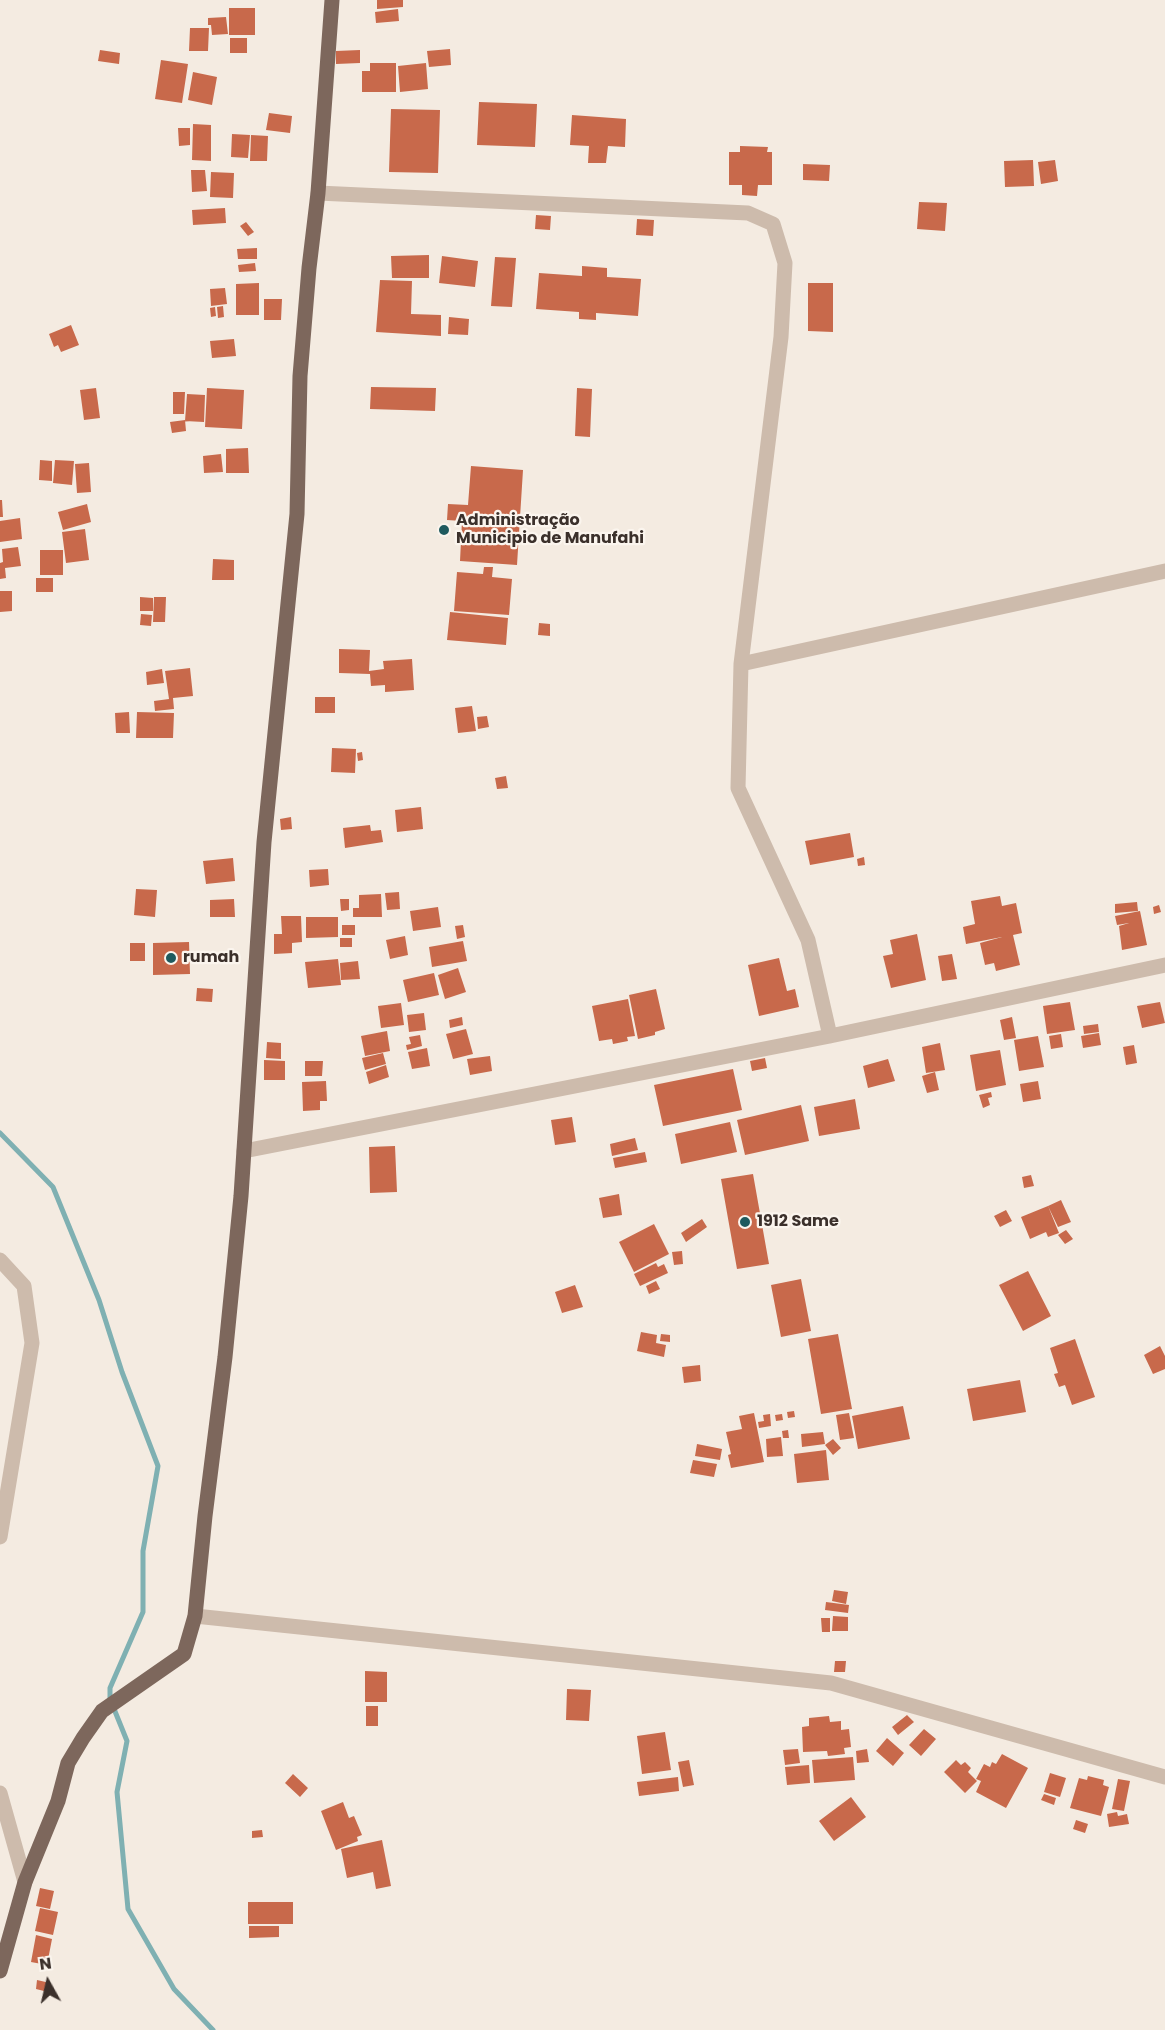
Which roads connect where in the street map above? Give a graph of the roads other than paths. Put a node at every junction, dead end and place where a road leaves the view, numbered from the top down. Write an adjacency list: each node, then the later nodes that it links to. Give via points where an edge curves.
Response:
1 (332, 0): 2 (main road)
2 (318, 193): 4 (street, via 748,213 773,224 785,263 781,337); 7 (main road, via 300,376 297,514 264,842)
3 (1165, 571): 4 (street)
4 (741, 664): 6 (street, via 738,788 808,940)
5 (1165, 965): 6 (street)
6 (830, 1036): 7 (street)
7 (244, 1150): 10 (main road)
8 (0, 1260): 9 (street, via 24,1286 32,1343)
9 (0, 1537)
10 (195, 1616): 11 (street, via 831,1683); 13 (main road, via 184,1654 102,1711 83,1738 68,1763 58,1801)
11 (1165, 1777)
12 (0, 1793): 13 (street)
13 (26, 1882): 14 (main road)
14 (0, 1971)

